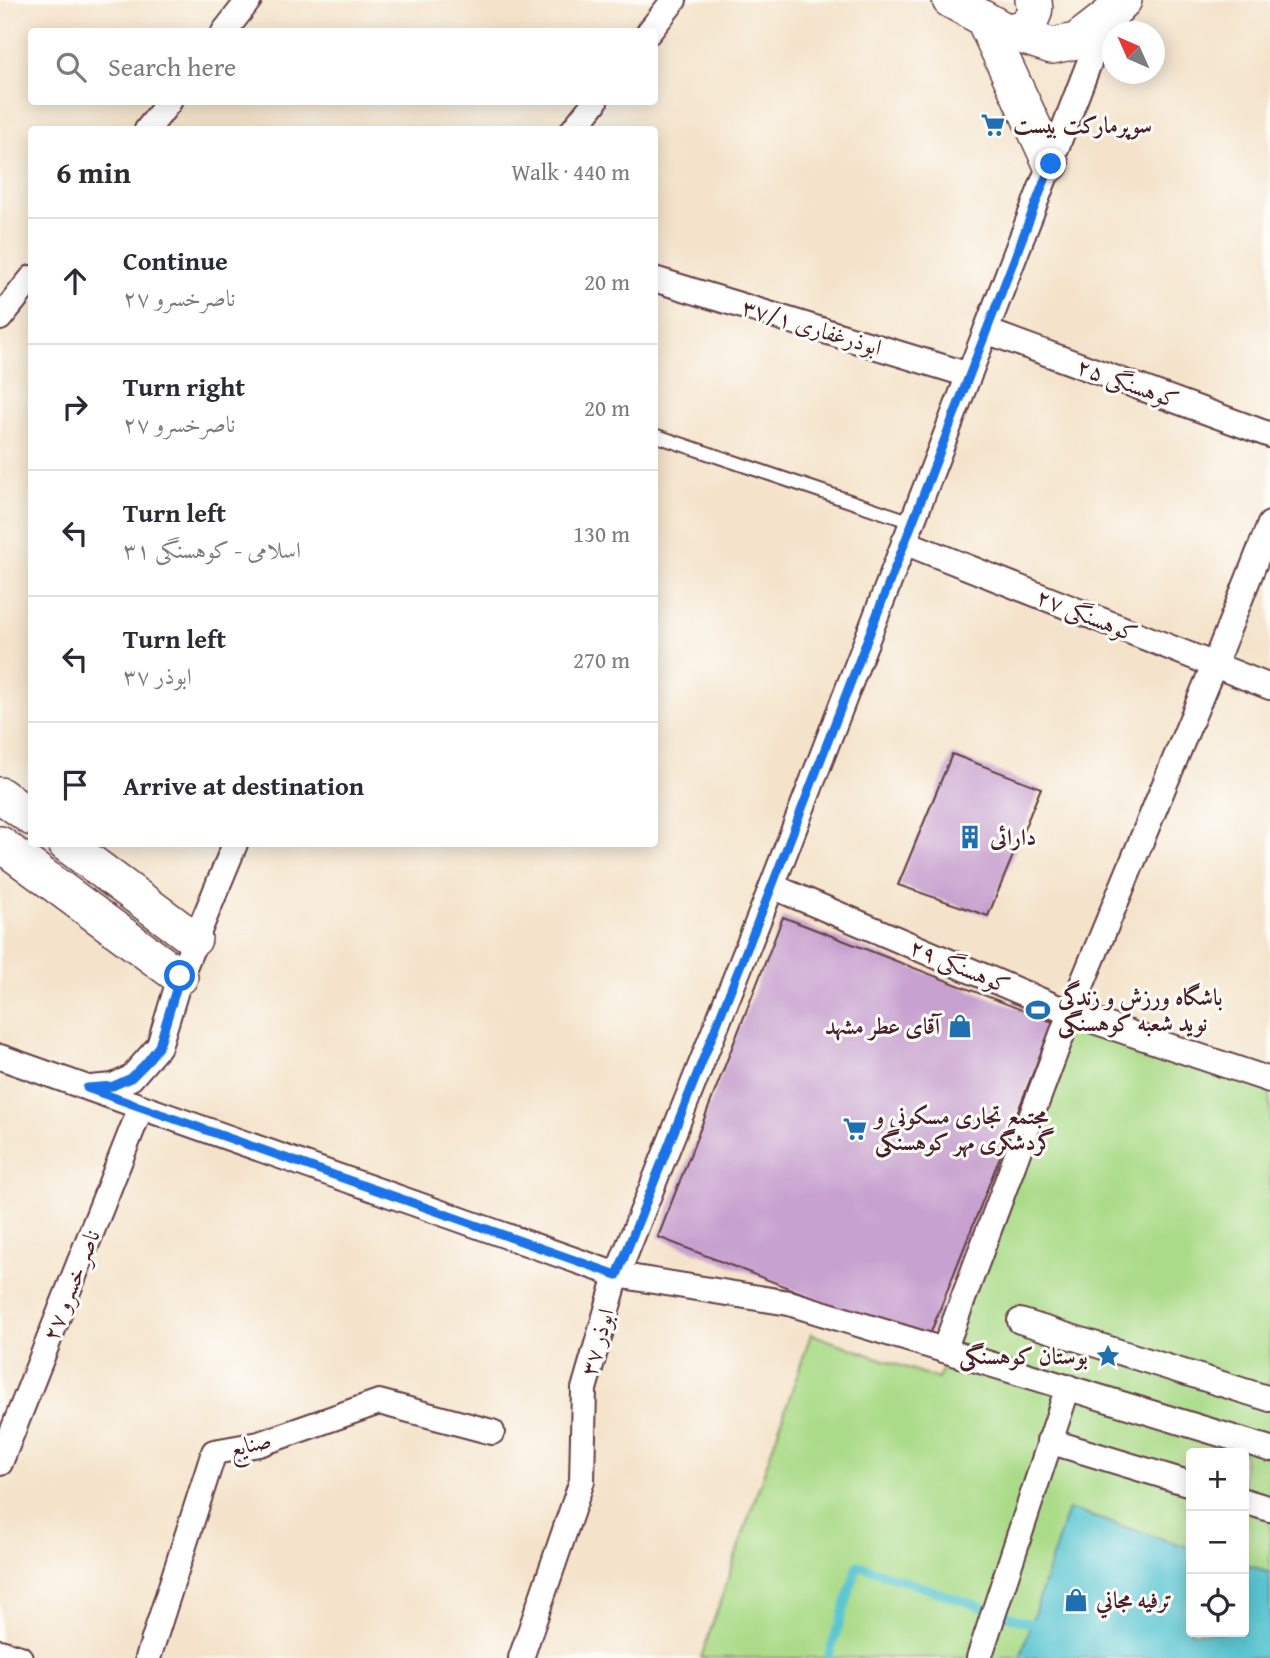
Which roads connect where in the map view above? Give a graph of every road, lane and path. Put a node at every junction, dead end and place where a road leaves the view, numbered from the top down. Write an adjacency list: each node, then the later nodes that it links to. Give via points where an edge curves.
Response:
1 (249, 0): 7 (street)
2 (674, 0): 8 (street)
3 (950, 0): 6 (street)
4 (1033, 0): 6 (street, via 1034,15 1025,28)
5 (1115, 6): 6 (street, via 1076,41 1052,46); 13 (street, ابوذر ۳۷)
6 (995, 25): 13 (street)
7 (227, 28)
8 (652, 28)
9 (167, 105): 11 (street)
10 (592, 105): 12 (street)
11 (151, 126)
12 (576, 126)
13 (1051, 164): 17 (street, ابوذر ۳۷)
14 (658, 280): 18 (street, ابوذرغفاری ۳۷/۱)
15 (28, 283): 16 (street)
16 (0, 318)
17 (986, 331): 18 (street, ابوذر ۳۷); 19 (street, کوهسنگی ۲۵)
18 (969, 375): 22 (street, ابوذر ۳۷)
19 (1270, 435)
20 (658, 437): 22 (lane)
21 (1270, 524): 23 (street)
22 (908, 532): 23 (street, کوهسنگی ۲۷); 30 (street, ابوذر ۳۷)
23 (1214, 665): 24 (street, کوهسنگی ۲۷); 33 (street)
24 (1270, 687)
25 (0, 795): 26 (street)
26 (28, 814)
27 (0, 844): 32 (street)
28 (70, 847): 31 (street)
29 (234, 847): 31 (street)
30 (772, 886): 33 (street, کوهسنگی ۲۹); 38 (street, ابوذر ۳۷)
31 (194, 939): 32 (street)
32 (180, 976): 36 (street, via 159,1046 146,1063 131,1078 113,1086)
33 (1070, 1013): 35 (street, کوهسنگی ۲۹); 40 (street)
34 (0, 1057): 36 (street)
35 (1270, 1080)
36 (87, 1088): 37 (street)
37 (141, 1107): 38 (street); 46 (street, ناصر خسرو ۲۷)
38 (617, 1275): 40 (street, via 789,1303); 53 (street, ابوذر ۳۷, via 584,1389 582,1481)
39 (1020, 1321): 42 (street)
40 (944, 1350): 41 (street)
41 (1068, 1387): 44 (street); 45 (street)
42 (1270, 1399)
43 (492, 1432): 52 (street, صنایع, via 379,1402 259,1444 214,1452)
44 (1049, 1441): 47 (street); 54 (street)
45 (1268, 1444)
46 (0, 1463)
47 (1186, 1482)
48 (1249, 1503): 49 (street)
49 (1270, 1509)
50 (0, 1652): 51 (street)
51 (20, 1658)
52 (148, 1658)
53 (521, 1658)
54 (979, 1658)

